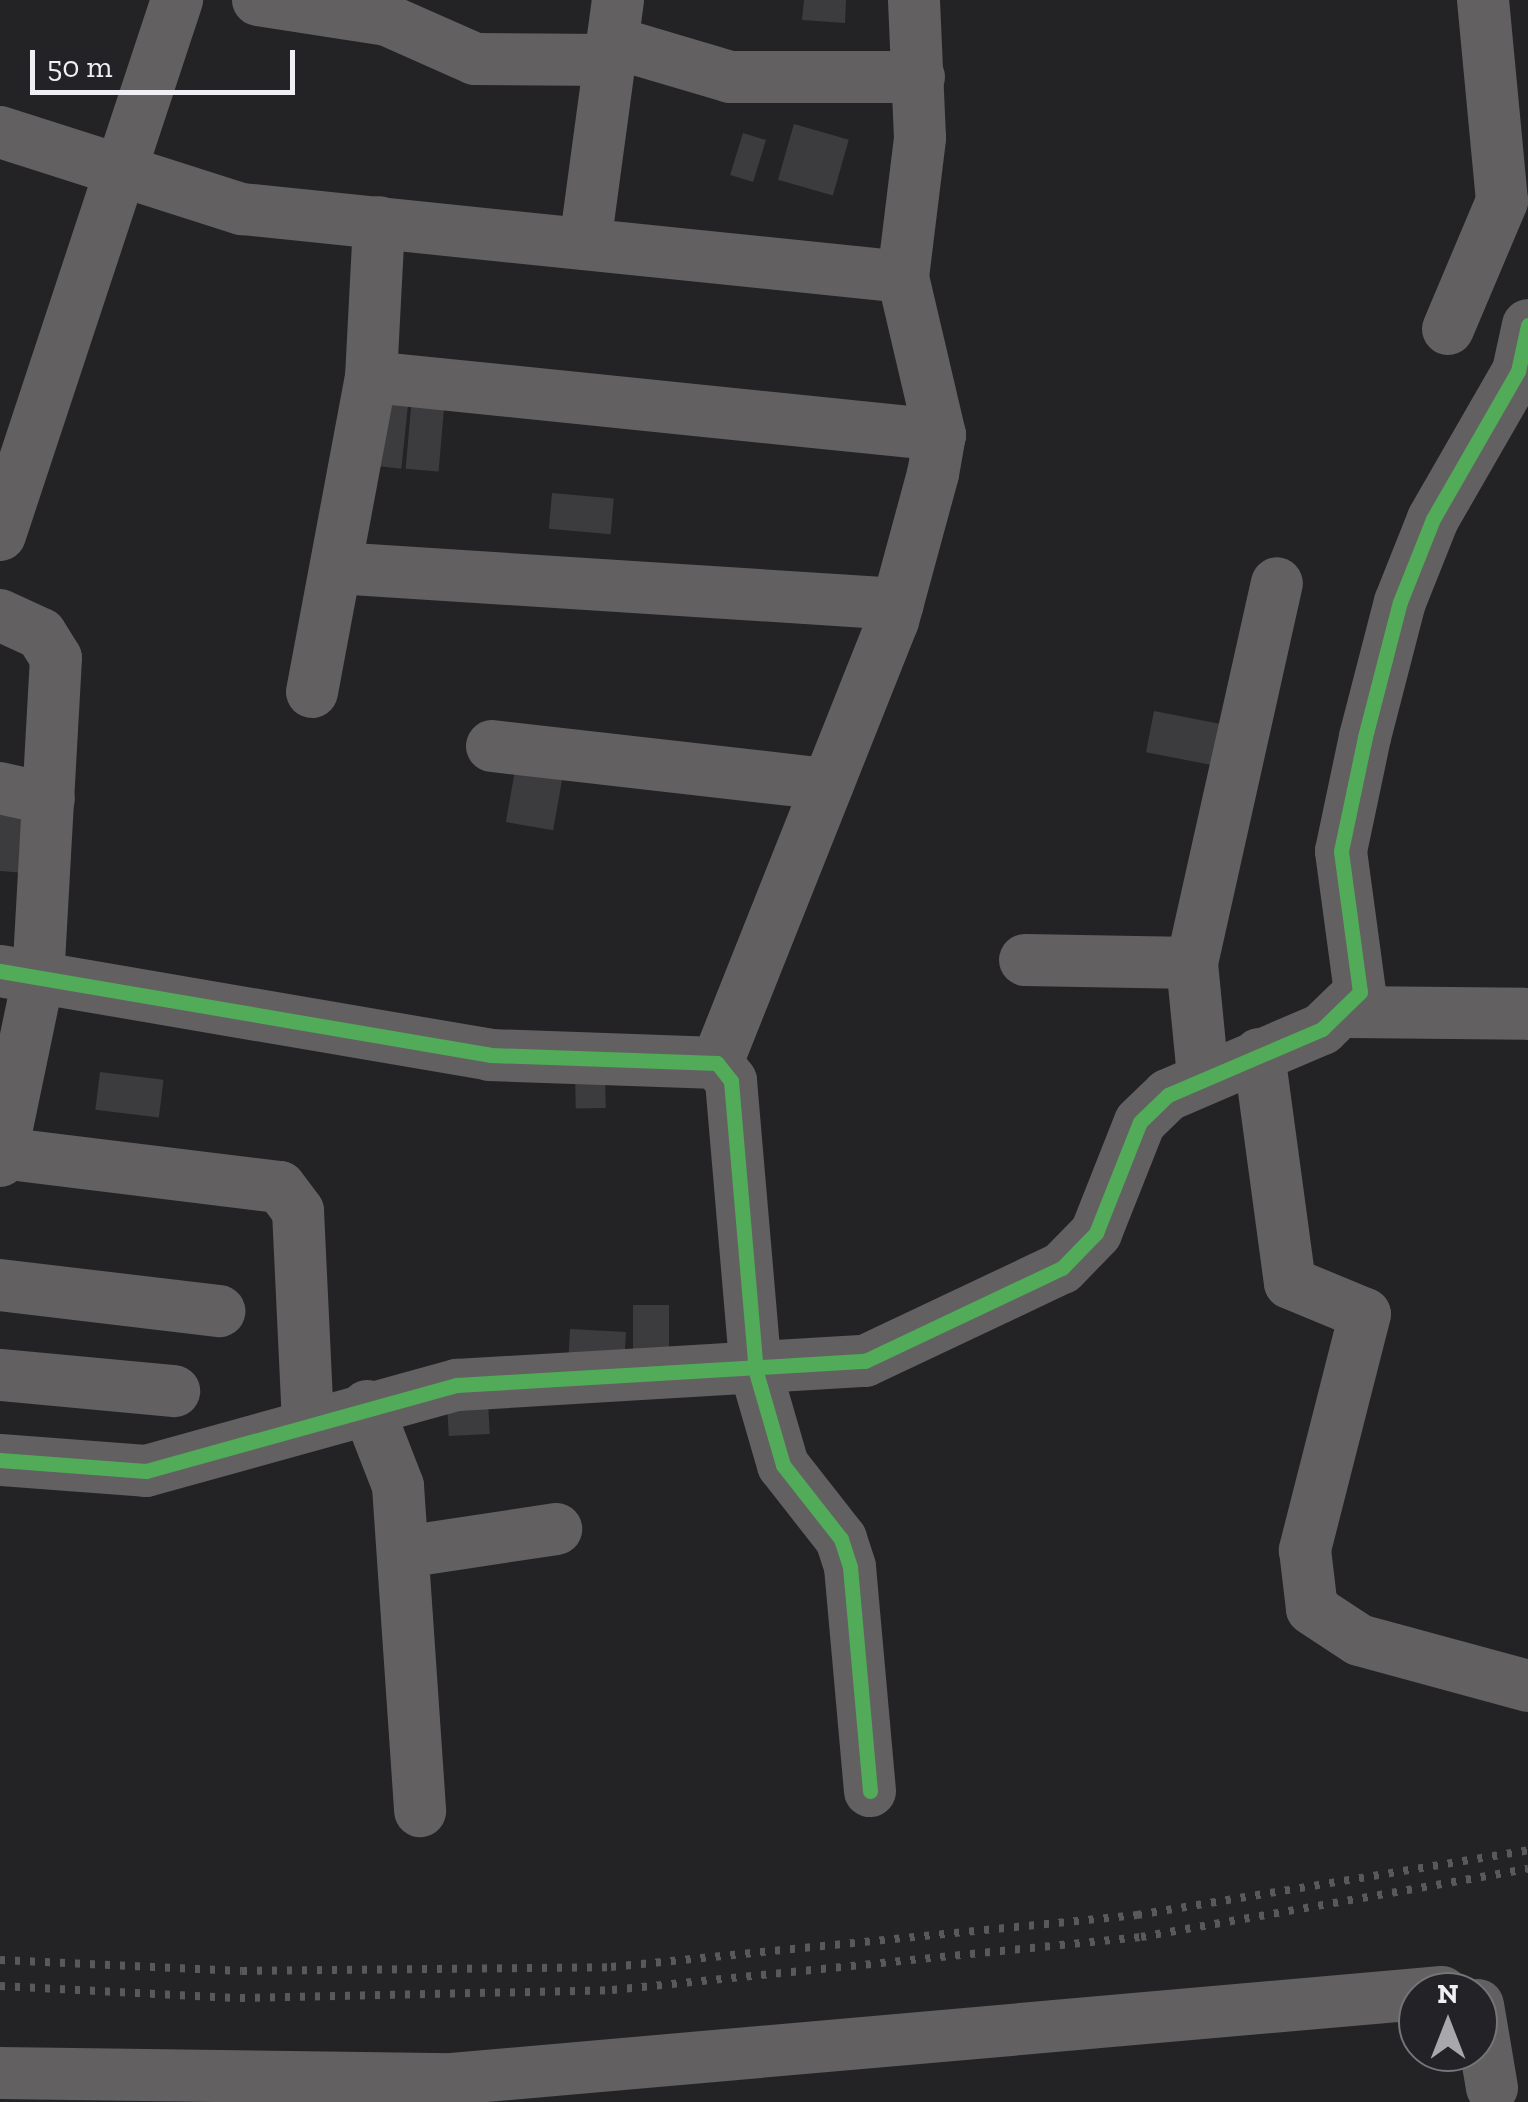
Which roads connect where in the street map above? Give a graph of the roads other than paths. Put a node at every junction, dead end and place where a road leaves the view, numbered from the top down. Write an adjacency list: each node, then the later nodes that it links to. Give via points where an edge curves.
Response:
1 (177, 0): 8 (street)
2 (258, 0): 5 (street, via 387,20 474,59)
3 (914, 0): 6 (street)
4 (1482, 0): 12 (street, via 1502,201)
5 (613, 34): 6 (street, via 730,77); 10 (street)
6 (918, 77): 11 (street)
7 (0, 132): 8 (street)
8 (120, 168): 9 (street, via 242,209); 16 (street)
9 (380, 222): 10 (street); 14 (street)
10 (585, 244): 11 (street)
11 (904, 277): 15 (street)
12 (1448, 329)
13 (1525, 356): 29 (street, via 1433,519 1400,602 1342,852 1360,992)
14 (371, 377): 15 (street); 17 (street)
15 (940, 435): 19 (street)
16 (0, 535)
17 (337, 568): 19 (street); 21 (street)
18 (1277, 583): 27 (street)
19 (898, 604): 23 (street)
20 (0, 615): 24 (street, via 41,634 56,658)
21 (312, 692)
22 (492, 746): 23 (street)
23 (828, 784): 32 (street)
24 (24, 794): 25 (street)
25 (22, 887): 28 (street)
26 (1025, 960): 27 (street)
27 (1192, 963): 33 (street)
28 (19, 975): 32 (street, via 490,1055); 34 (street)
29 (1348, 1012): 30 (street); 31 (street)
30 (1528, 1014)
31 (1259, 1054): 33 (street); 45 (street, via 1290,1282 1365,1314 1360,1360 1305,1550 1312,1609 1359,1640)
32 (717, 1064): 37 (street, via 732,1081)
33 (1203, 1076): 37 (street, via 1140,1122 1120,1190 1062,1268 865,1360)
34 (1, 1157): 41 (street, via 280,1187 298,1212)
35 (0, 1285): 36 (street)
36 (219, 1311)
37 (756, 1372): 40 (street, via 457,1385); 46 (street, via 782,1465 841,1539 850,1567)
38 (0, 1375): 39 (street)
39 (174, 1391)
40 (367, 1406): 41 (street); 44 (street, via 394,1461)
41 (308, 1425): 42 (street, via 146,1471)
42 (0, 1460)
43 (556, 1529): 44 (street)
44 (404, 1552): 47 (street)
45 (1528, 1686)
46 (870, 1790)
47 (420, 1810)
48 (1398, 1996): 50 (street, via 452,2079)
49 (1528, 2048): 51 (street)
50 (0, 2073)
51 (1486, 2095)

